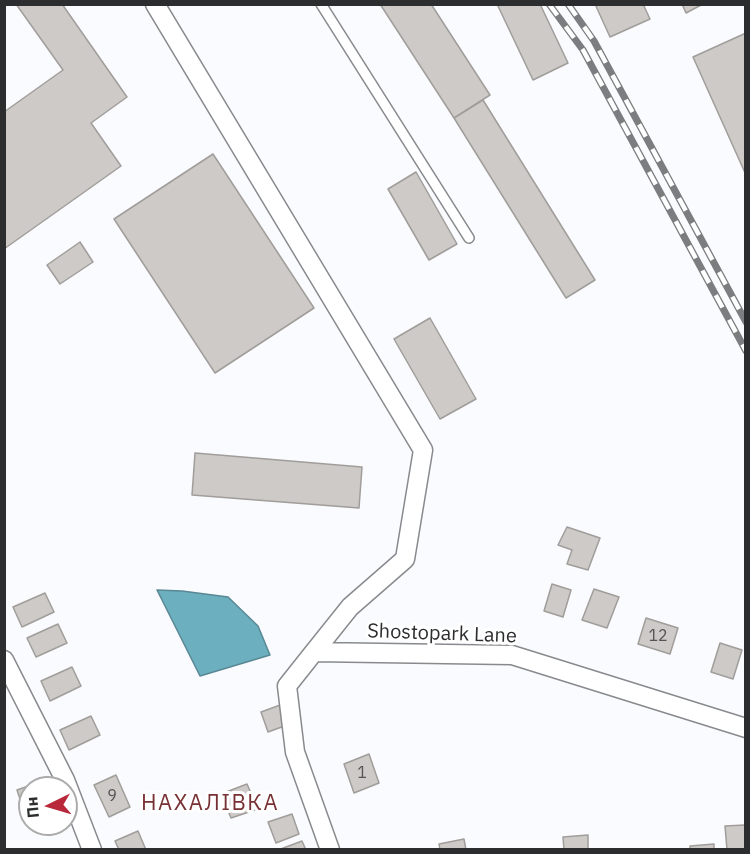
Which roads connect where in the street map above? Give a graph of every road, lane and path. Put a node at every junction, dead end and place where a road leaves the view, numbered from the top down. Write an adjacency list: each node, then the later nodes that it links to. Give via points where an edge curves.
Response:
1 (155, 4): 4 (street, via 423,450 405,560 350,607)
2 (321, 4): 3 (lane)
3 (469, 238)
4 (314, 652): 6 (street, Shostopark Lane, via 512,655); 8 (street, via 287,686 295,752)
5 (4, 660): 7 (street, via 65,780)
6 (746, 728)
7 (92, 849)
8 (330, 849)

